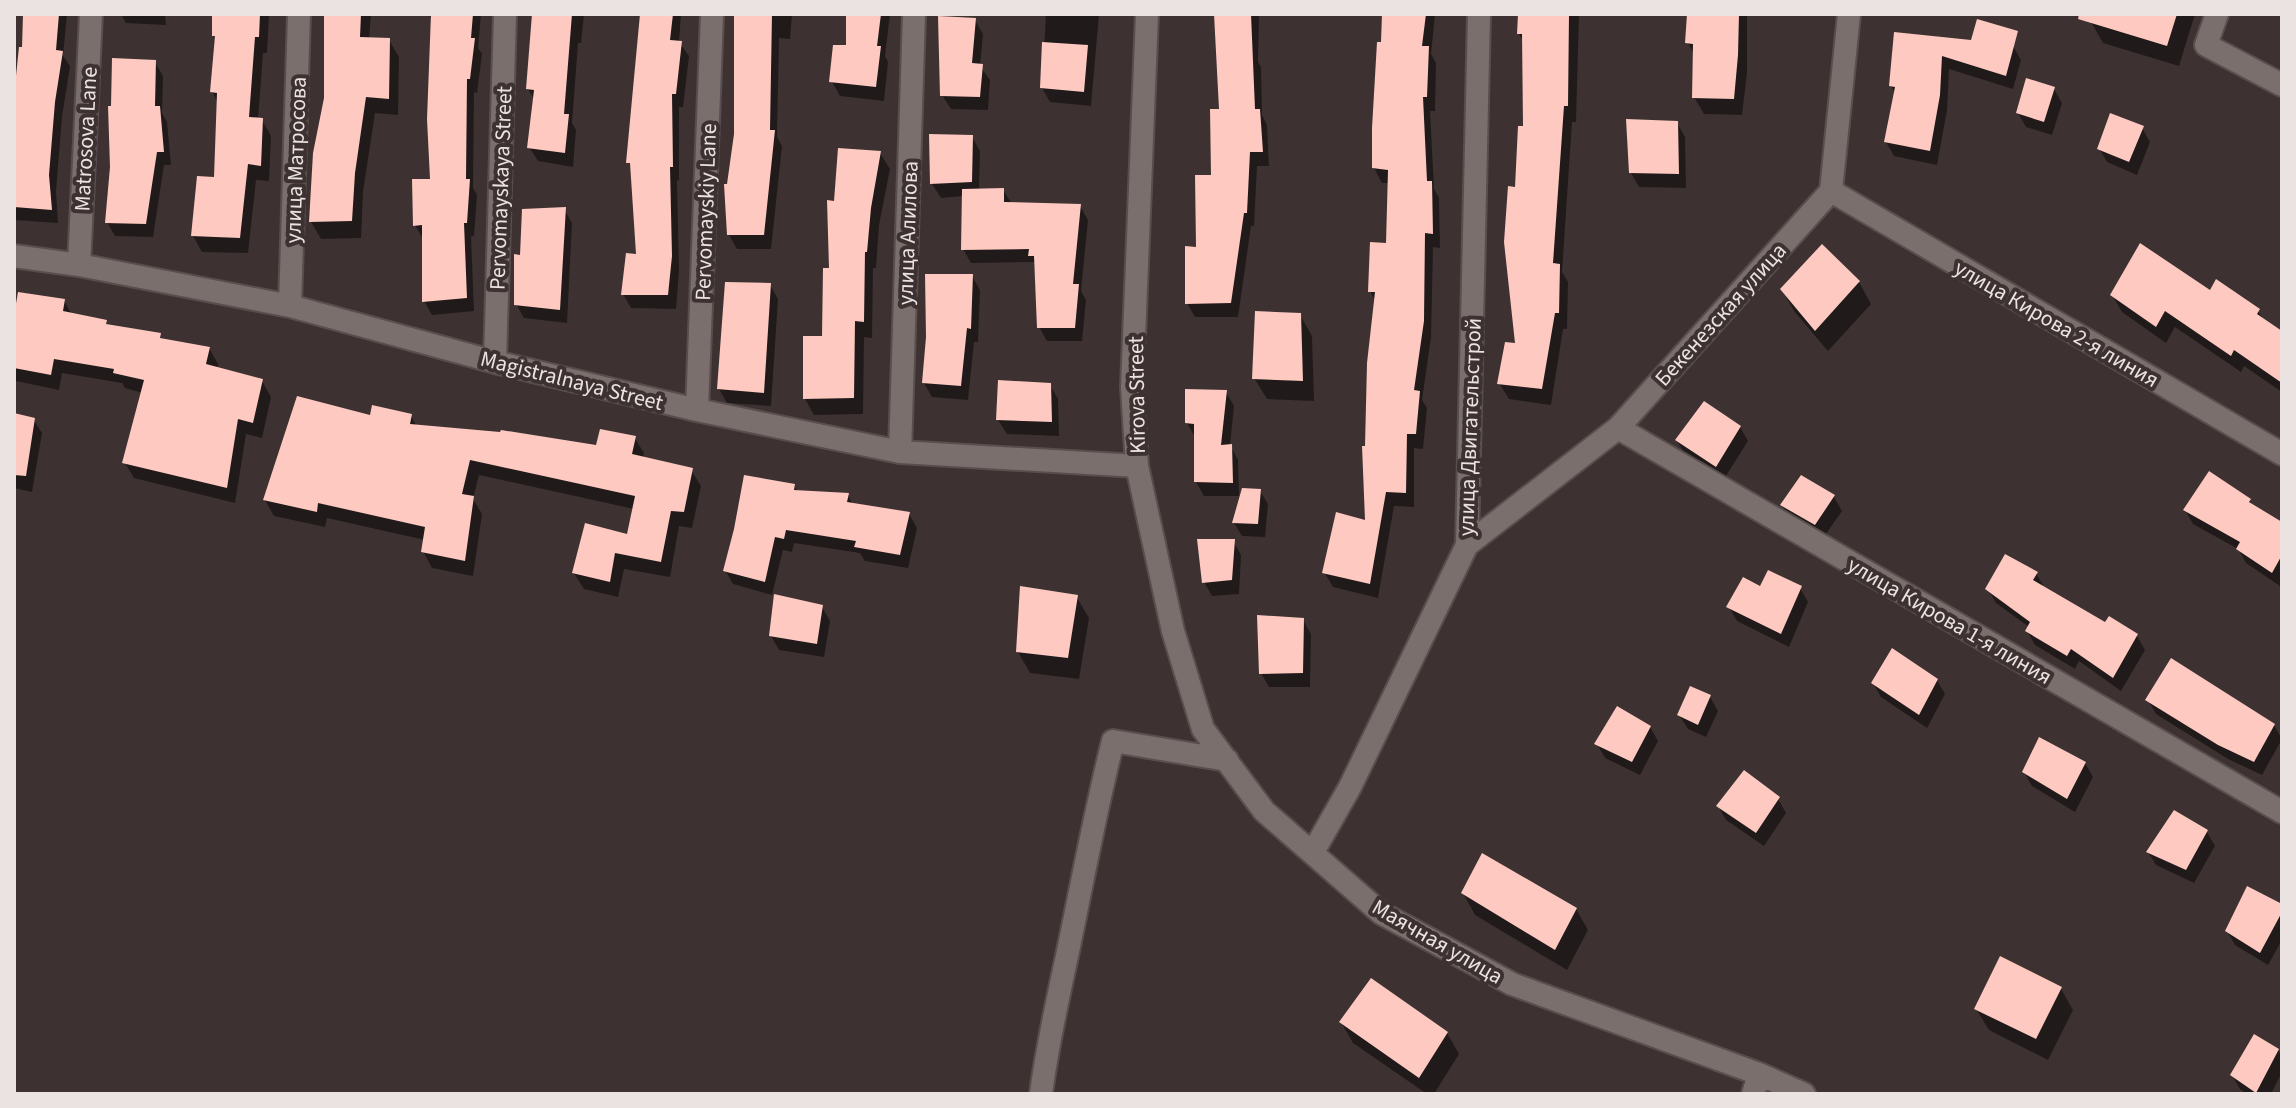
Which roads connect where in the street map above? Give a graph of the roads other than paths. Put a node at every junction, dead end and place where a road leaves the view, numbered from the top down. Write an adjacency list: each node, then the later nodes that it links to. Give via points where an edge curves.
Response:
1 (91, 14): 13 (street, Matrosova Lane)
2 (299, 14): 14 (street, улица Матросова)
3 (505, 14): 15 (street, Pervomayskaya Street)
4 (712, 14): 16 (street, Pervomayskiy Lane)
5 (914, 14): 18 (street, улица Алилова)
6 (1147, 14): 20 (street, Kirova Street, via 1132,387)
7 (1479, 14): 21 (street, улица Двигательстрой)
8 (1849, 14): 11 (street)
9 (2217, 14): 10 (street, via 2206,45)
10 (2282, 85)
11 (1831, 191): 17 (street, Бекенезская улица); 19 (street, улица Кирова 2-я линия)
12 (14, 256): 13 (street, Magistralnaya Street)
13 (79, 265): 14 (street, Magistralnaya Street)
14 (290, 306): 15 (street, Magistralnaya Street)
15 (495, 362): 16 (street, Magistralnaya Street)
16 (697, 410): 18 (street, Magistralnaya Street)
17 (1618, 428): 21 (street, Бекенезская улица); 23 (street, улица Кирова 1-я линия)
18 (900, 452): 20 (street, Magistralnaya Street)
19 (2282, 454)
20 (1137, 466): 22 (street, Kirova Street, via 1183,671 1203,729)
21 (1467, 545): 24 (street, улица Двигательстрой)
22 (1227, 760): 24 (street, Маячная улица, via 1264,811); 26 (street, via 1113,741)
23 (2282, 812)
24 (1313, 852): 25 (street, Маячная улица, via 1381,913 1512,984)
25 (1756, 1084): 27 (street, Маячная улица)
26 (1041, 1094)
27 (1804, 1094)

